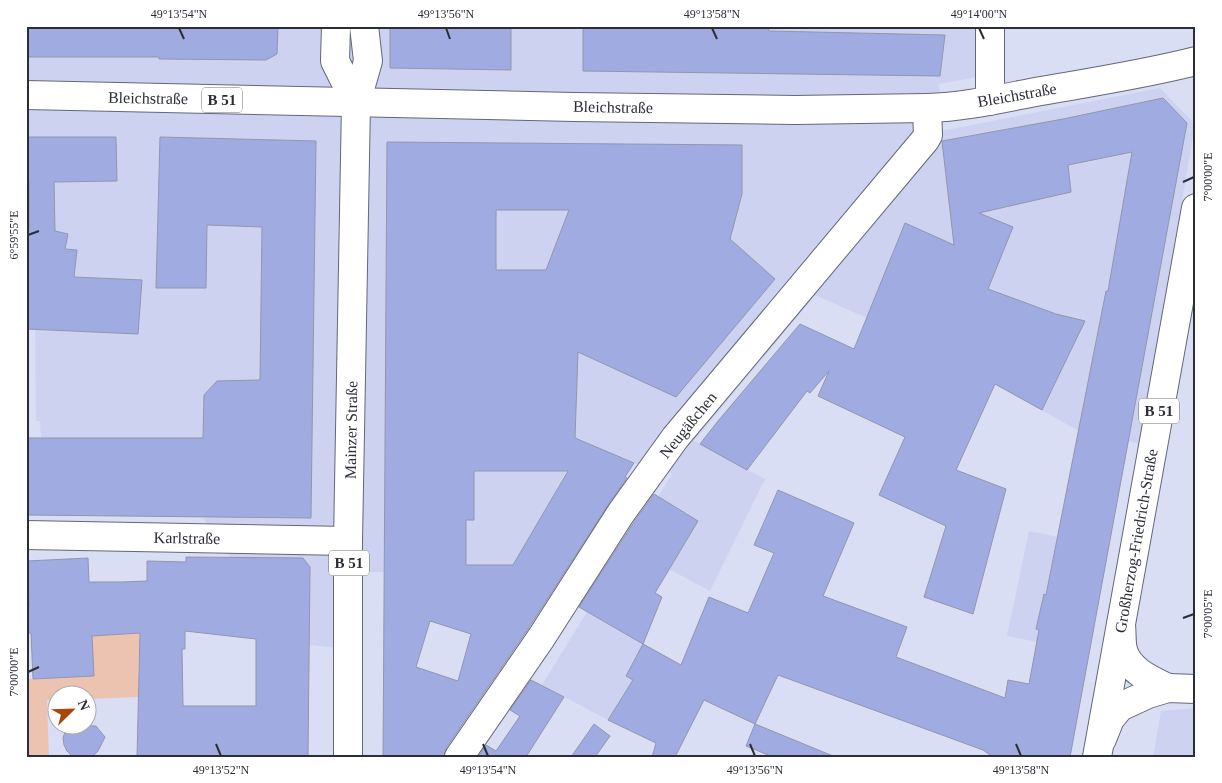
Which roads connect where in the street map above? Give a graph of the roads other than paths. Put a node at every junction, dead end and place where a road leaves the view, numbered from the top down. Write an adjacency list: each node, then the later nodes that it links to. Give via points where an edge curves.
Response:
1 (336, 26): 7 (main road, via 335,60)
2 (364, 26): 7 (main road, via 368,61)
3 (990, 26): 6 (main road)
4 (1196, 61): 6 (main road, Bleichstraße)
5 (26, 95): 7 (main road, Bleichstraße / B 51)
6 (990, 101): 8 (main road, Bleichstraße)
7 (356, 103): 8 (main road, Bleichstraße, via 795,110); 11 (main road, Mainzer Straße / B 51)
8 (927, 108): 17 (main road, Neugäßchen, via 928,135 925,140 675,438 621,513)
9 (1196, 208): 12 (main road, Großherzog-Friedrich-Straße / B 51)
10 (26, 535): 11 (main road, Karlstraße)
11 (348, 541): 16 (main road, Mainzer Straße / B 51)
12 (1121, 622): 13 (main road, via 1123,651 1131,666); 15 (main road, Großherzog-Friedrich-Straße / B 51)
13 (1168, 688): 14 (main road); 15 (main road, via 1120,707 1110,719)
14 (1196, 688)
15 (1098, 753)
16 (348, 757)
17 (459, 757)

